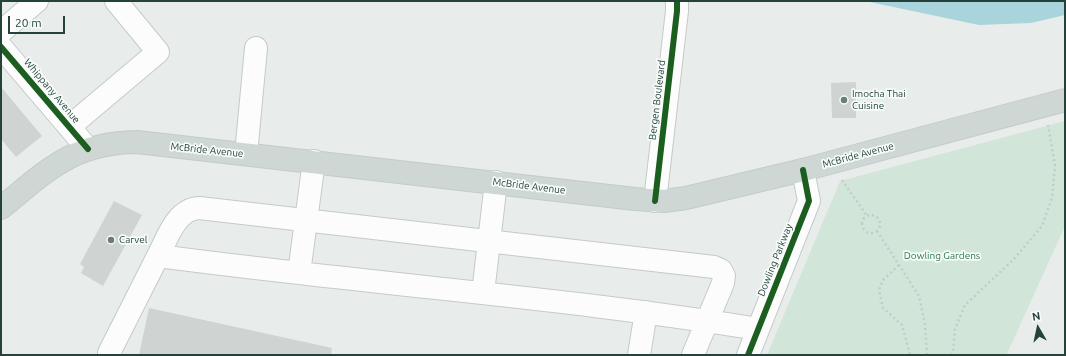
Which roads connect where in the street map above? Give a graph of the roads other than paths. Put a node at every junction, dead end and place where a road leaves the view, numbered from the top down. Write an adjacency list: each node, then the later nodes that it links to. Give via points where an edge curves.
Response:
1 (37, 1): 4 (street)
2 (116, 1): 8 (street, via 158,52)
3 (677, 1): 14 (street, Bergen Boulevard)
4 (1, 32)
5 (1, 47): 8 (street, Whippany Avenue)
6 (256, 48): 10 (street)
7 (1055, 103): 12 (main road, McBride Avenue)
8 (69, 127): 9 (street, Whippany Avenue)
9 (88, 149): 10 (main road, McBride Avenue, via 106,144 137,142); 15 (main road, McBride Avenue, via 55,164)
10 (246, 154): 11 (main road, McBride Avenue)
11 (314, 161): 13 (main road, McBride Avenue); 16 (street)
12 (804, 170): 14 (main road, McBride Avenue, via 686,198); 23 (street, Dowling Parkway, via 809,201)
13 (496, 182): 14 (main road, McBride Avenue); 17 (street)
14 (655, 200)
15 (1, 208)
16 (305, 220): 17 (street); 18 (street, via 193,208 181,215); 19 (street)
17 (489, 240): 20 (street); 22 (street, via 714,267 721,270 724,276)
18 (158, 256): 19 (street); 24 (street)
19 (298, 273): 20 (street)
20 (483, 293): 21 (street)
21 (646, 312): 22 (street); 25 (street)
22 (707, 321): 23 (street); 26 (street)
23 (758, 329): 27 (street, Dowling Parkway)
24 (109, 355)
25 (639, 355)
26 (693, 355)
27 (748, 355)

